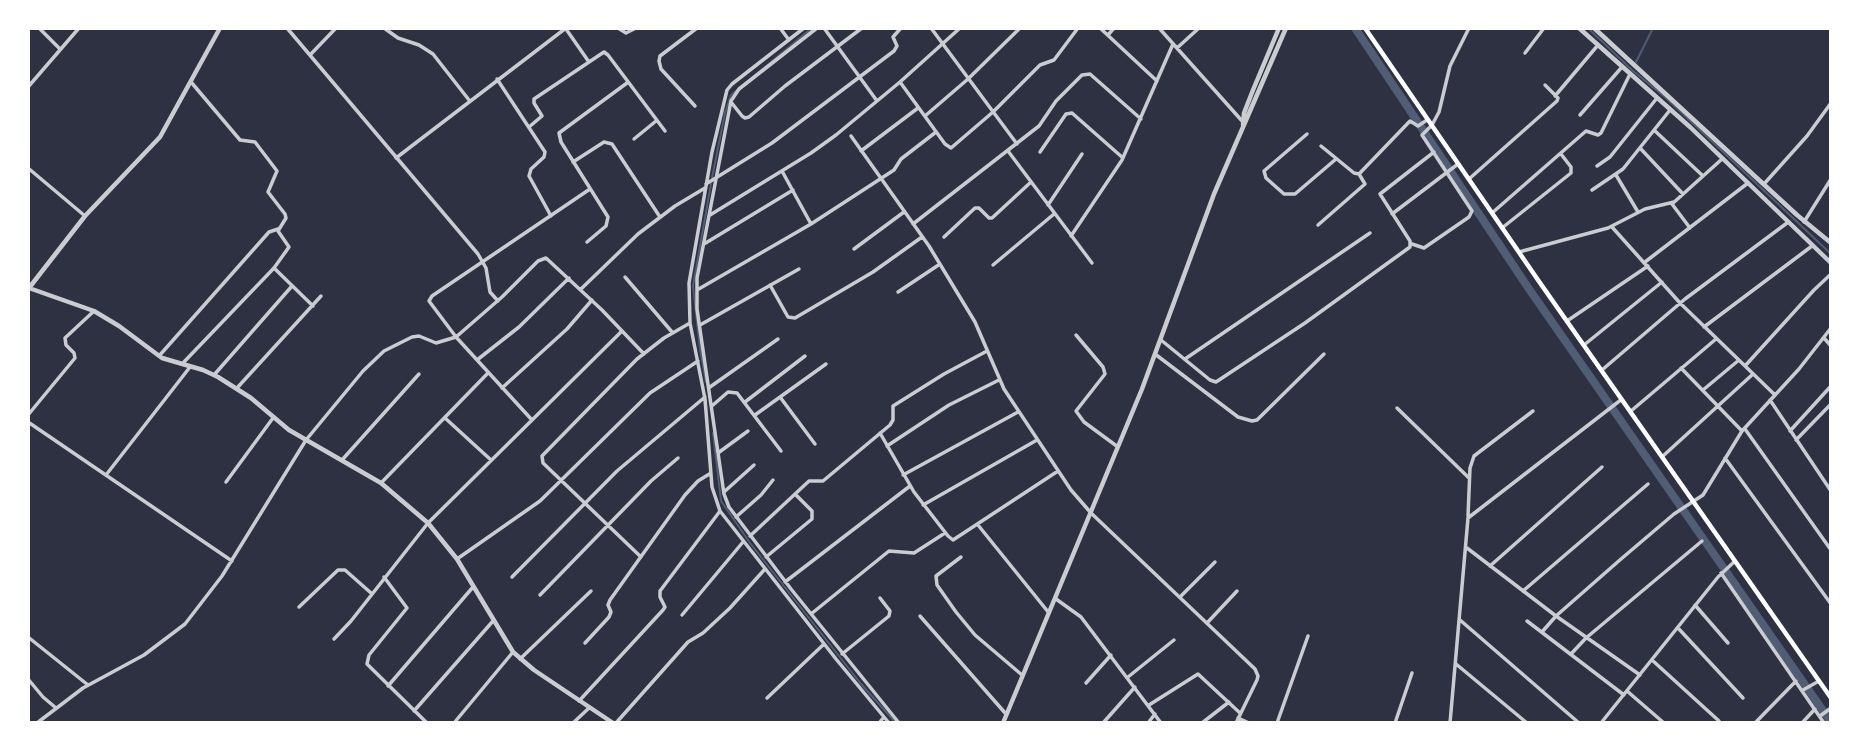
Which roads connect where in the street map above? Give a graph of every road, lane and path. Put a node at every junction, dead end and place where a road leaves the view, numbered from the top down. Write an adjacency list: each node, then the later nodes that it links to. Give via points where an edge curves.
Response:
1 (39, 28): 39 (street)
2 (79, 28): 39 (street)
3 (220, 28): 49 (street)
4 (287, 28): 41 (street)
5 (336, 28): 41 (street)
6 (384, 28): 56 (street, via 433,54)
7 (566, 28): 32 (street); 42 (street)
8 (618, 28): 9 (street, via 626,33)
9 (636, 28)
10 (697, 28): 60 (street, via 659,61)
11 (780, 28): 34 (street)
12 (804, 28): 34 (street)
13 (817, 28): 57 (street)
14 (824, 28): 36 (street)
15 (862, 28): 36 (street)
16 (901, 28): 45 (street, via 893,37 896,49)
17 (931, 28): 35 (street)
18 (960, 28): 35 (street)
19 (1020, 28): 47 (street)
20 (1078, 28): 63 (street, via 1054,60 1040,65)
21 (1100, 28): 33 (street)
22 (1114, 28): 33 (street)
23 (1159, 28): 37 (street)
24 (1199, 28): 37 (street)
25 (1279, 28): 69 (street)
26 (1286, 28): 69 (street)
27 (1365, 28): 67 (main road)
28 (1469, 28): 70 (street, via 1450,66 1442,106)
29 (1544, 28): 40 (street)
30 (1578, 28): 38 (street)
31 (1594, 28): 105 (street)
32 (559, 30): 46 (street)
33 (1108, 35): 48 (street)
34 (789, 40): 103 (street, via 727,90)
35 (943, 44): 47 (street); 50 (street)
36 (837, 46): 45 (street); 57 (street, via 747,118)
37 (1175, 46): 48 (street); 69 (street)
38 (1598, 46): 43 (street); 54 (street)
39 (60, 49): 53 (street)
40 (1525, 54)
41 (310, 55): 87 (street)
42 (589, 62): 51 (street, via 607,53); 71 (street, via 534,99 542,116)
43 (1622, 66): 44 (street); 64 (street)
44 (1630, 74): 55 (street); 86 (street, via 1601,133 1586,131)
45 (859, 76): 58 (street); 103 (street, via 772,144)
46 (497, 79): 56 (street); 71 (street)
47 (968, 79): 63 (street); 65 (street)
48 (1157, 81): 66 (street)
49 (191, 82): 118 (street, via 160,137); 129 (street, via 240,140 255,142 277,172 268,192 286,216)
50 (900, 82): 58 (street); 61 (street)
51 (627, 83): 68 (street); 91 (street, via 559,133)
52 (1545, 85): 54 (street)
53 (28, 87)
54 (1555, 96): 100 (street, via 1557,101)
55 (1657, 98): 62 (street); 92 (street, via 1610,157)
56 (469, 100): 87 (street)
57 (731, 101): 103 (street)
58 (877, 101): 95 (street)
59 (1831, 103): 105 (street)
60 (695, 106)
61 (919, 108): 65 (street); 81 (street)
62 (1670, 110): 72 (street); 90 (street)
63 (993, 112): 74 (street, via 951,148); 78 (street)
64 (1580, 115)
65 (925, 116): 74 (street)
66 (1141, 119): 78 (street, via 1087,73); 88 (street)
67 (1428, 120): 70 (main road); 96 (street, via 1421,124 1410,121)
68 (656, 121): 73 (street); 77 (street)
69 (1243, 124): 177 (street)
70 (1432, 125): 84 (street, via 1422,135); 93 (main road)
71 (529, 127): 119 (street, via 545,155 529,176)
72 (1654, 130): 80 (street); 98 (street)
73 (665, 131)
74 (936, 132): 99 (street)
75 (1307, 134): 89 (street, via 1264,171 1284,194 1295,194)
76 (851, 136): 81 (street)
77 (634, 139)
78 (1017, 144): 82 (street)
79 (1321, 146): 89 (street)
80 (1640, 148): 97 (street); 109 (street)
81 (861, 151): 99 (street)
82 (1008, 151): 102 (street); 124 (street)
83 (1040, 152): 88 (street, via 1066,114 1072,113)
84 (1434, 152): 93 (street); 116 (street, via 1381,191)
85 (1082, 154): 111 (street)
86 (1561, 154): 114 (street); 127 (street, via 1571,173)
87 (396, 158): 141 (street)
88 (1123, 158): 131 (street)
89 (1336, 159): 96 (street)
90 (1723, 159): 98 (street); 104 (street)
91 (573, 162): 106 (street); 120 (street, via 604,142 612,144)
92 (1597, 166)
93 (1452, 169): 100 (main road); 116 (street); 137 (street, via 1471,214 1424,248)
94 (29, 170): 118 (street)
95 (782, 170): 107 (street); 117 (street)
96 (1359, 174): 125 (street, via 1365,184)
97 (1616, 175): 108 (street); 113 (street)
98 (1703, 176): 109 (street)
99 (880, 178): 112 (street); 123 (street)
100 (1469, 179): 114 (main road)
101 (1831, 179): 121 (street)
102 (1031, 182): 111 (street); 133 (street, via 992,218 975,208)
103 (710, 183): 117 (street); 120 (street); 166 (street, via 689,283)
104 (1748, 183): 122 (street); 128 (street)
105 (1764, 184): 121 (street)
106 (590, 189): 119 (street); 135 (street, via 608,222)
107 (793, 190): 123 (street); 136 (street)
108 (1592, 190)
109 (1683, 194): 110 (street)
110 (1674, 202): 113 (street); 128 (street)
111 (1048, 205): 115 (street)
112 (904, 212): 124 (street); 139 (street)
113 (1638, 212): 126 (street)
114 (1492, 213): 127 (main road)
115 (1054, 214): 131 (street); 146 (street)
116 (1392, 214): 137 (street)
117 (709, 215): 136 (street)
118 (85, 216): 155 (street)
119 (551, 216): 141 (street)
120 (660, 217): 156 (street)
121 (1804, 222): 134 (street)
122 (1787, 223): 138 (street); 162 (street)
123 (811, 224): 157 (street)
124 (913, 224): 132 (street)
125 (1318, 225)
126 (1612, 227): 140 (street); 145 (street)
127 (1502, 228): 140 (main road)
128 (1690, 228): 145 (street)
129 (278, 229): 147 (street, via 289,247); 184 (street, via 269,232)
130 (1370, 233): 186 (street)
131 (1070, 236): 142 (street)
132 (922, 237): 144 (street); 153 (street, via 795,318 788,317)
133 (944, 237)
134 (1830, 240)
135 (587, 242)
136 (704, 244): 157 (street)
137 (1411, 244): 186 (street, via 1391,263 1219,381 1210,380)
138 (1812, 246): 143 (street); 168 (street)
139 (854, 249)
140 (1519, 252): 165 (main road)
141 (483, 262): 161 (street, via 490,292); 173 (street, via 429,301)
142 (1092, 263)
143 (1831, 263)
144 (940, 264): 158 (street); 180 (street)
145 (1646, 264): 152 (street); 165 (street)
146 (993, 265)
147 (274, 268): 154 (street); 191 (street)
148 (799, 269): 153 (street)
149 (1831, 274): 192 (street)
150 (625, 277): 171 (street)
151 (569, 278): 156 (street); 161 (street, via 551,260 542,259); 187 (street)
152 (1662, 282): 162 (street); 178 (street)
153 (770, 285): 167 (street)
154 (292, 286): 163 (street); 199 (street)
155 (28, 288): 164 (street)
156 (581, 289): 160 (street)
157 (697, 290): 167 (street)
158 (898, 292)
159 (321, 296): 163 (street)
160 (592, 300): 170 (street); 204 (street)
161 (498, 301): 173 (street)
162 (1680, 303): 168 (street); 195 (street)
163 (313, 306): 203 (street)
164 (94, 311): 184 (street); 219 (street, via 65,338 75,358)
165 (1567, 321): 178 (main road)
166 (691, 323): 171 (street); 189 (street)
167 (700, 325): 202 (street)
168 (1704, 327): 174 (street)
169 (1831, 328): 175 (street)
170 (622, 331): 181 (street); 223 (street)
171 (672, 332): 181 (street)
172 (1076, 335): 234 (street, via 1105,374 1076,411)
173 (456, 337): 187 (street); 229 (street, via 436,343 412,337 384,351)
174 (1716, 338): 188 (street); 194 (street)
175 (1824, 338): 179 (street); 206 (street)
176 (778, 339): 202 (street)
177 (1161, 340): 182 (street); 186 (street)
178 (1584, 345): 195 (main road)
179 (1831, 346)
180 (987, 351): 200 (street); 228 (street, via 893,405 893,421)
181 (644, 354): 250 (street, via 544,453 543,463)
182 (1155, 354): 183 (street, via 1238,417 1252,421); 234 (street)
183 (1324, 354)
184 (159, 356): 191 (street)
185 (805, 356): 211 (street)
186 (1185, 359)
187 (477, 360): 196 (street)
188 (1739, 360): 192 (street); 205 (street)
189 (698, 361): 207 (street); 250 (street, via 650,393)
190 (826, 364): 208 (street)
191 (182, 365): 193 (street)
192 (1745, 366): 198 (street)
193 (190, 367): 199 (street); 246 (street)
194 (1681, 368): 205 (street); 217 (street)
195 (1602, 370): 209 (main road)
196 (488, 373): 204 (street); 222 (street)
197 (419, 374): 240 (street)
198 (1753, 374): 206 (street); 214 (street)
199 (214, 375): 203 (street)
200 (999, 380): 218 (street); 233 (street, via 949,405)
201 (1831, 386): 227 (street)
202 (710, 387): 213 (street)
203 (237, 388): 221 (street)
204 (502, 388): 223 (street)
205 (1703, 390): 214 (street)
206 (1775, 395): 210 (street)
207 (705, 397): 245 (street); 261 (street, via 629,459)
208 (780, 397): 220 (street); 232 (street)
209 (1623, 399): 217 (main road); 266 (street)
210 (1770, 400): 225 (street); 227 (street)
211 (745, 402): 213 (street, via 732,391); 220 (street)
212 (1831, 404): 231 (street)
213 (713, 405): 236 (street)
214 (1718, 406): 225 (street); 237 (street)
215 (1397, 408): 248 (street)
216 (1533, 411): 248 (street, via 1474,456)
217 (1631, 411): 237 (main road)
218 (1018, 412): 230 (street); 247 (street)
219 (28, 415)
220 (755, 415): 235 (street)
221 (273, 418): 229 (street); 252 (street)
222 (445, 418): 241 (street); 253 (street)
223 (532, 420): 241 (street)
224 (28, 422): 246 (street)
225 (1744, 430): 239 (street); 275 (street)
226 (748, 431): 236 (street)
227 (1790, 431): 231 (street)
228 (880, 433): 233 (street); 259 (street, via 823,481 811,480)
229 (306, 440): 240 (street); 280 (street)
230 (1037, 440): 244 (street); 262 (street)
231 (1796, 441): 255 (street)
232 (814, 444)
233 (887, 446): 247 (street)
234 (1118, 447): 264 (street)
235 (781, 451)
236 (718, 453): 258 (street)
237 (1663, 456): 260 (main road)
238 (678, 458): 268 (street)
239 (1725, 458): 260 (street, via 1703,495); 298 (street)
240 (342, 460): 253 (street)
241 (491, 460): 267 (street)
242 (754, 466): 258 (street)
243 (1602, 467): 283 (street)
244 (1058, 471): 264 (street); 269 (street)
245 (711, 473): 263 (street); 276 (street, via 685,495)
246 (106, 475): 280 (street)
247 (903, 475): 256 (street)
248 (1469, 478): 266 (street)
249 (1831, 479): 255 (street)
250 (563, 480): 261 (street); 279 (street)
251 (773, 480): 265 (street)
252 (226, 482)
253 (382, 483): 267 (street)
254 (1648, 484): 292 (street)
255 (1826, 485): 257 (street)
256 (910, 486): 262 (street); 288 (street)
257 (1831, 491)
258 (724, 492): 265 (street)
259 (794, 494): 271 (street); 277 (street, via 812,511 812,519)
260 (1694, 500): 281 (main road); 305 (street)
261 (586, 502): 268 (street); 287 (street)
262 (923, 505): 270 (street)
263 (720, 511): 273 (street); 343 (street, via 660,591 663,610)
264 (1091, 513): 295 (street); 297 (street)
265 (736, 517): 271 (street)
266 (1468, 518): 274 (street)
267 (428, 523): 279 (street); 286 (street)
268 (608, 525): 276 (street); 294 (street)
269 (978, 525): 270 (street, via 956,539); 301 (street)
270 (945, 533): 303 (street, via 914,552 889,551)
271 (750, 536): 277 (street)
272 (1702, 541): 314 (street)
273 (744, 542): 284 (street); 302 (street)
274 (1465, 547): 283 (street); 306 (street)
275 (1831, 550)
276 (641, 557): 317 (street, via 608,603 609,617)
277 (766, 557): 288 (street)
278 (961, 557): 328 (street, via 936,576 937,585 975,635)
279 (457, 559): 289 (street)
280 (232, 561): 335 (street, via 185,624 144,655)
281 (1735, 561): 285 (street); 333 (main road)
282 (1215, 562): 295 (street)
283 (1490, 566): 292 (street)
284 (765, 569): 319 (street); 362 (street, via 703,634 688,642)
285 (1722, 572): 299 (street); 332 (street)
286 (384, 577): 293 (street); 336 (street, via 407,608 366,659)
287 (512, 577)
288 (785, 582): 303 (street)
289 (473, 587): 307 (street); 336 (street)
290 (591, 591): 324 (street)
291 (1237, 591): 309 (street)
292 (1523, 591): 305 (street)
293 (371, 593): 300 (street, via 345,570 338,570); 315 (street)
294 (540, 595)
295 (1180, 597): 309 (street)
296 (880, 598): 321 (street, via 889,616)
297 (1056, 599): 301 (street); 323 (street, via 1076,611)
298 (1831, 604)
299 (1695, 605): 310 (street); 318 (street)
300 (299, 607)
301 (1049, 613): 328 (street)
302 (682, 614)
303 (811, 614): 321 (street)
304 (920, 616): 352 (street)
305 (1556, 616): 311 (street); 314 (street)
306 (1460, 620): 326 (street); 376 (street)
307 (493, 621): 320 (street); 350 (street)
308 (1527, 621): 311 (street)
309 (1207, 623): 351 (street, via 1258,673)
310 (1678, 628): 325 (street); 341 (street)
311 (1542, 632): 322 (street)
312 (1308, 636): 372 (street)
313 (28, 637): 335 (street)
314 (1586, 638): 322 (street); 329 (street)
315 (334, 639)
316 (1174, 640): 330 (street)
317 (586, 643)
318 (1728, 643)
319 (824, 644): 340 (street); 355 (street)
320 (513, 652): 324 (street); 360 (street)
321 (842, 654): 365 (street)
322 (1571, 654): 339 (street)
323 (1111, 655): 330 (street); 334 (street)
324 (520, 659): 343 (street)
325 (1652, 660): 329 (street); 357 (street)
326 (1456, 664): 374 (street); 375 (street)
327 (1412, 673): 373 (street)
328 (1022, 675): 352 (street)
329 (1640, 675): 339 (street)
330 (1128, 677): 337 (street)
331 (28, 679): 346 (street)
332 (1796, 681): 338 (street); 379 (street)
333 (1819, 681): 338 (street); 342 (main road)
334 (1086, 683)
335 (88, 685): 346 (street)
336 (388, 686): 350 (street)
337 (1135, 687): 345 (street); 367 (street)
338 (1804, 689): 348 (street)
339 (1626, 693): 377 (street); 378 (street)
340 (767, 698)
341 (1743, 698)
342 (1831, 698)
343 (579, 701): 347 (street)
344 (1229, 702): 345 (street, via 1196,674); 351 (street); 370 (street)
345 (1148, 705): 353 (street)
346 (57, 708): 358 (street)
347 (589, 708): 361 (street); 362 (street)
348 (1815, 709): 354 (street); 380 (street)
349 (1830, 709): 354 (street)
350 (414, 711): 359 (street)
351 (1240, 713): 356 (street)
352 (1006, 714): 366 (street)
353 (1155, 715): 368 (street); 369 (street)
354 (1821, 715): 381 (street)
355 (884, 717): 363 (street); 364 (street)
356 (1237, 721): 371 (street)
357 (1719, 721)
358 (37, 723)
359 (427, 723)
360 (454, 723)
361 (573, 723)
362 (615, 723)
363 (878, 723)
364 (889, 723)
365 (900, 723)
366 (1003, 723)
367 (1104, 723)
368 (1147, 723)
369 (1161, 723)
370 (1202, 723)
371 (1249, 723)
372 (1277, 723)
373 (1395, 723)
374 (1450, 723)
375 (1527, 723)
376 (1579, 723)
377 (1601, 723)
378 (1664, 723)
379 (1755, 723)
380 (1802, 723)
381 (1825, 723)

